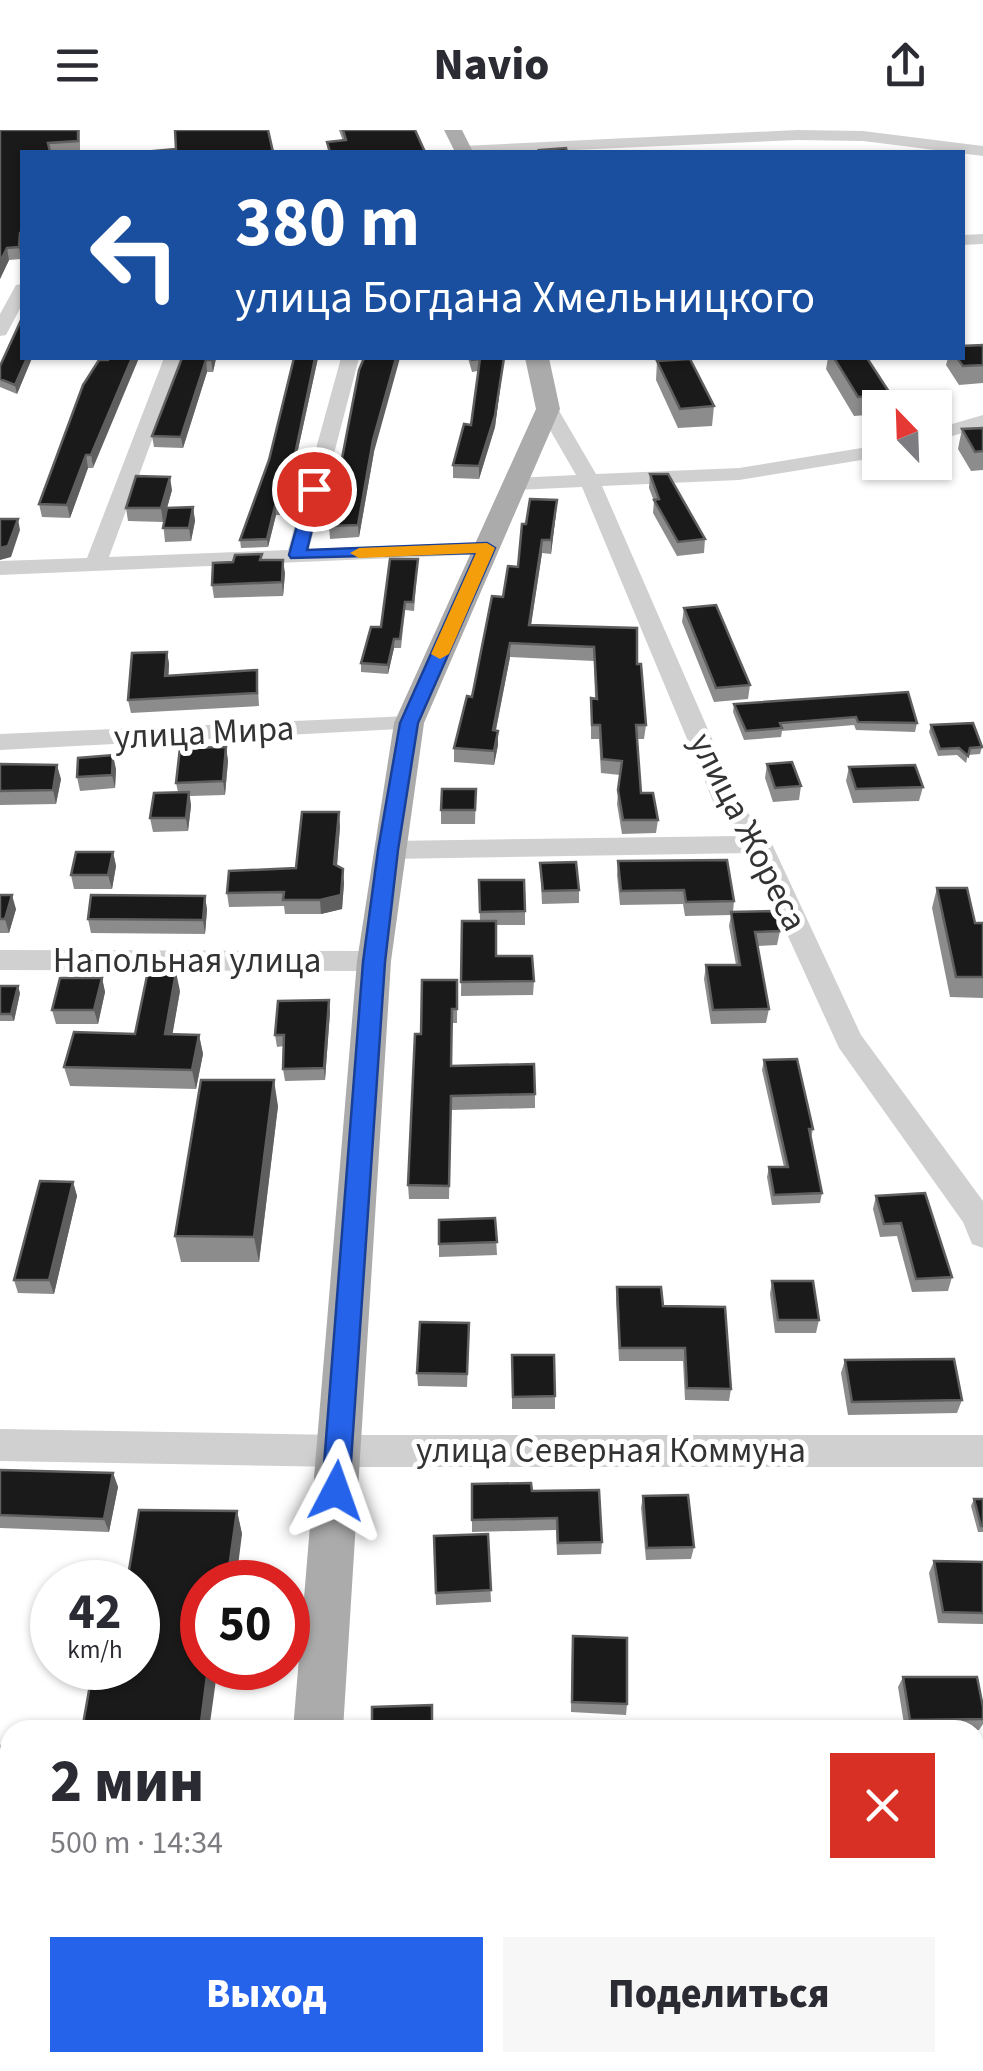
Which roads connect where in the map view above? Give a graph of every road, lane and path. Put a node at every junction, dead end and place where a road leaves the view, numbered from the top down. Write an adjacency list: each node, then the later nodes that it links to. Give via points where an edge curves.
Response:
1 (503, 150): 2 (street, via 797,135)
2 (983, 151)
3 (19, 280): 4 (street)
4 (0, 332)
5 (172, 360): 16 (street)
6 (349, 360): 15 (street)
7 (536, 360): 8 (main road)
8 (548, 409): 12 (street, улица Жореса); 13 (main road)
9 (983, 421): 10 (street)
10 (952, 430)
11 (862, 454): 12 (street, via 739,474)
12 (590, 482): 13 (street); 20 (street, улица Жореса, via 728,806)
13 (515, 484): 14 (main road)
14 (487, 548): 15 (street); 18 (main road)
15 (297, 555): 16 (street)
16 (95, 564): 17 (street)
17 (0, 568)
18 (409, 723): 19 (street, улица Мира); 21 (main road)
19 (0, 742)
20 (759, 844): 21 (street); 24 (street, улица Жореса, via 850,1040 978,1218)
21 (388, 850): 23 (main road)
22 (0, 960): 23 (street, Напольная улица)
23 (374, 962): 26 (main road)
24 (983, 1235)
25 (0, 1445): 26 (street, улица Северная Коммуна)
26 (338, 1451): 27 (street, улица Северная Коммуна); 28 (main road)
27 (983, 1451)
28 (319, 1720)

